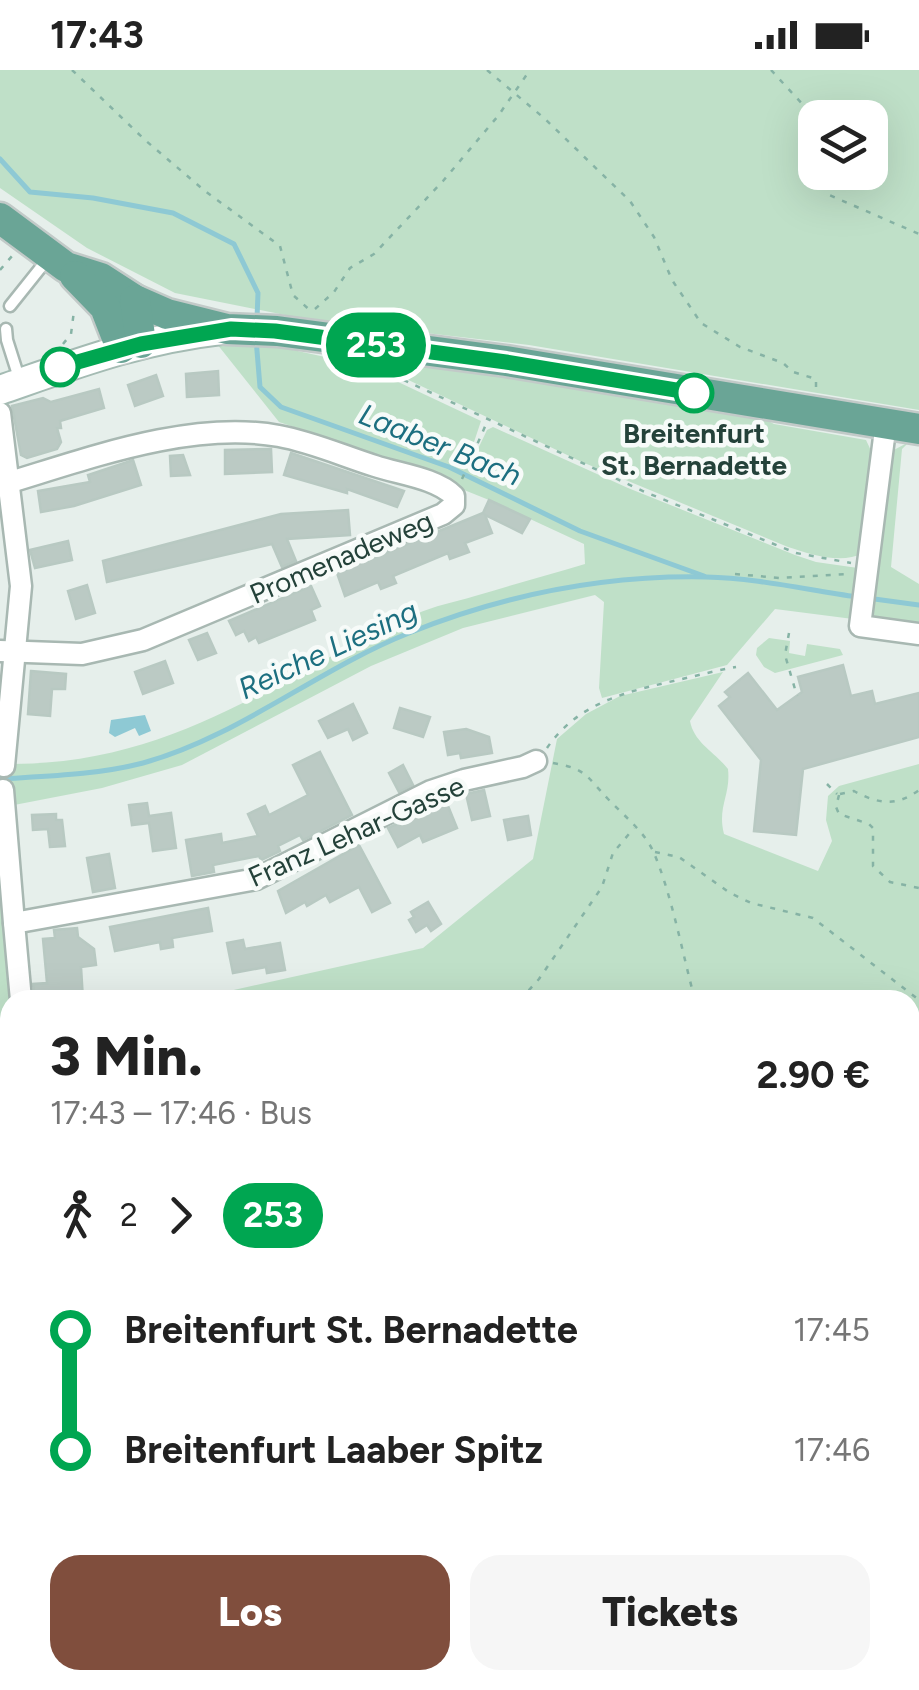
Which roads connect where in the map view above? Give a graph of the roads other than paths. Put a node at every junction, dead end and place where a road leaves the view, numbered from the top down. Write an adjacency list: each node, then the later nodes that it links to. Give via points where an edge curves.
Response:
1 (0, 218): 2 (main road)
2 (51, 266): 3 (main road, via 101,278); 4 (lane); 7 (main road, via 105,307)
3 (136, 300): 6 (main road); 7 (main road)
4 (10, 306)
5 (6, 329): 8 (lane)
6 (229, 329): 7 (main road); 9 (main road, via 506,362)
7 (131, 346): 8 (main road)
8 (10, 387)
9 (886, 422): 11 (main road); 13 (street, via 860,626)
10 (1, 424): 12 (street)
11 (919, 429)
12 (7, 482): 14 (street, via 21,586); 14 (street, Promenadeweg, via 173,439 250,434 305,442 454,496 443,514 143,640 82,654)
13 (919, 634)
14 (7, 651): 16 (street)
15 (536, 760): 18 (street, Franz Lehar-Gasse, via 431,791 256,879)
16 (4, 766)
17 (2, 790): 18 (street)
18 (14, 923): 19 (street)
19 (20, 990)

